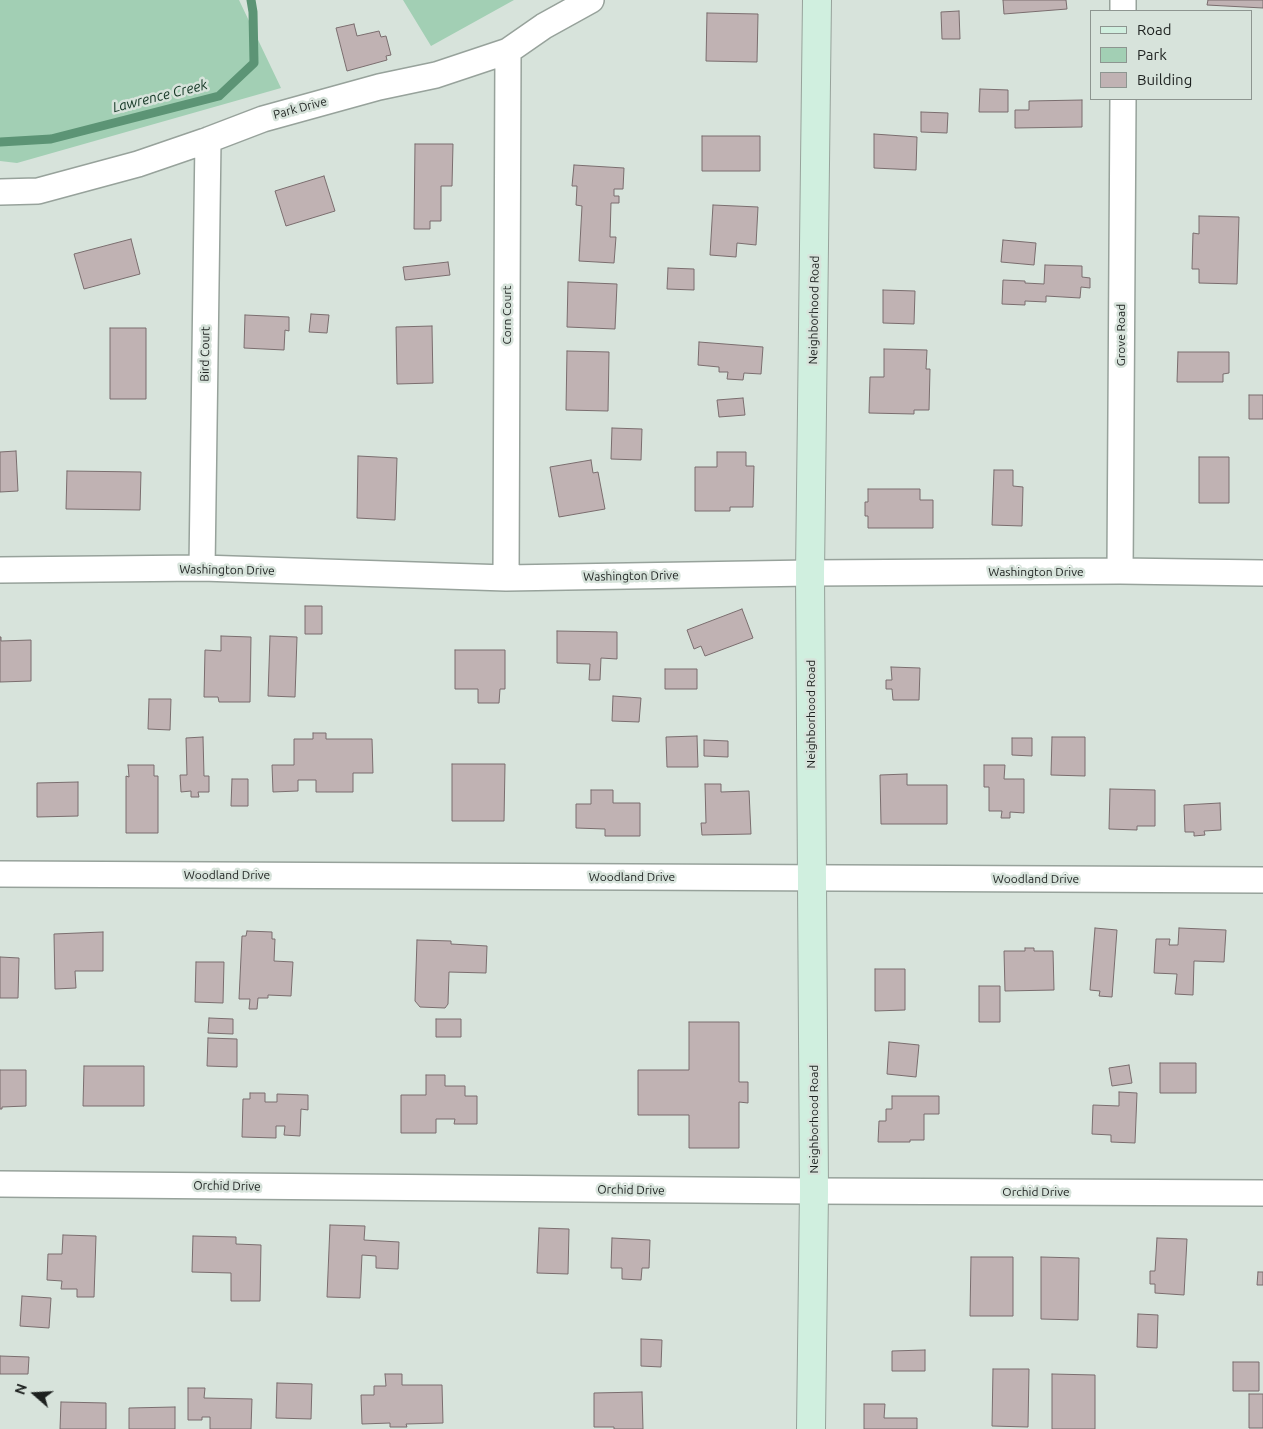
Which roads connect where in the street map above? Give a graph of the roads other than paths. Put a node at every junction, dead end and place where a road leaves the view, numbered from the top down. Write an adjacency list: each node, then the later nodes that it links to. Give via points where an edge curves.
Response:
1 (591, 0): 3 (street, Park Drive)
2 (817, 0): 10 (street, Neighborhood Road)
3 (508, 51): 5 (street, Park Drive, via 436,75 263,119); 12 (street, Corn Court)
4 (1123, 100): 9 (street, Grove Road)
5 (208, 140): 6 (street, Park Drive, via 138,164 38,190); 7 (street, Bird Court)
6 (0, 192)
7 (202, 568): 8 (street, Washington Drive); 12 (street, Washington Drive)
8 (0, 570)
9 (1120, 571): 10 (street, Washington Drive); 11 (street, Washington Drive)
10 (810, 573): 12 (street, Washington Drive); 14 (street, Neighborhood Road)
11 (1263, 573)
12 (506, 578)
13 (0, 874): 14 (street, Woodland Drive)
14 (812, 878): 15 (street, Woodland Drive); 17 (street, Neighborhood Road)
15 (1263, 880)
16 (0, 1184): 17 (street, Orchid Drive)
17 (814, 1192): 18 (street, Orchid Drive); 19 (street, Neighborhood Road)
18 (1263, 1193)
19 (811, 1429)

